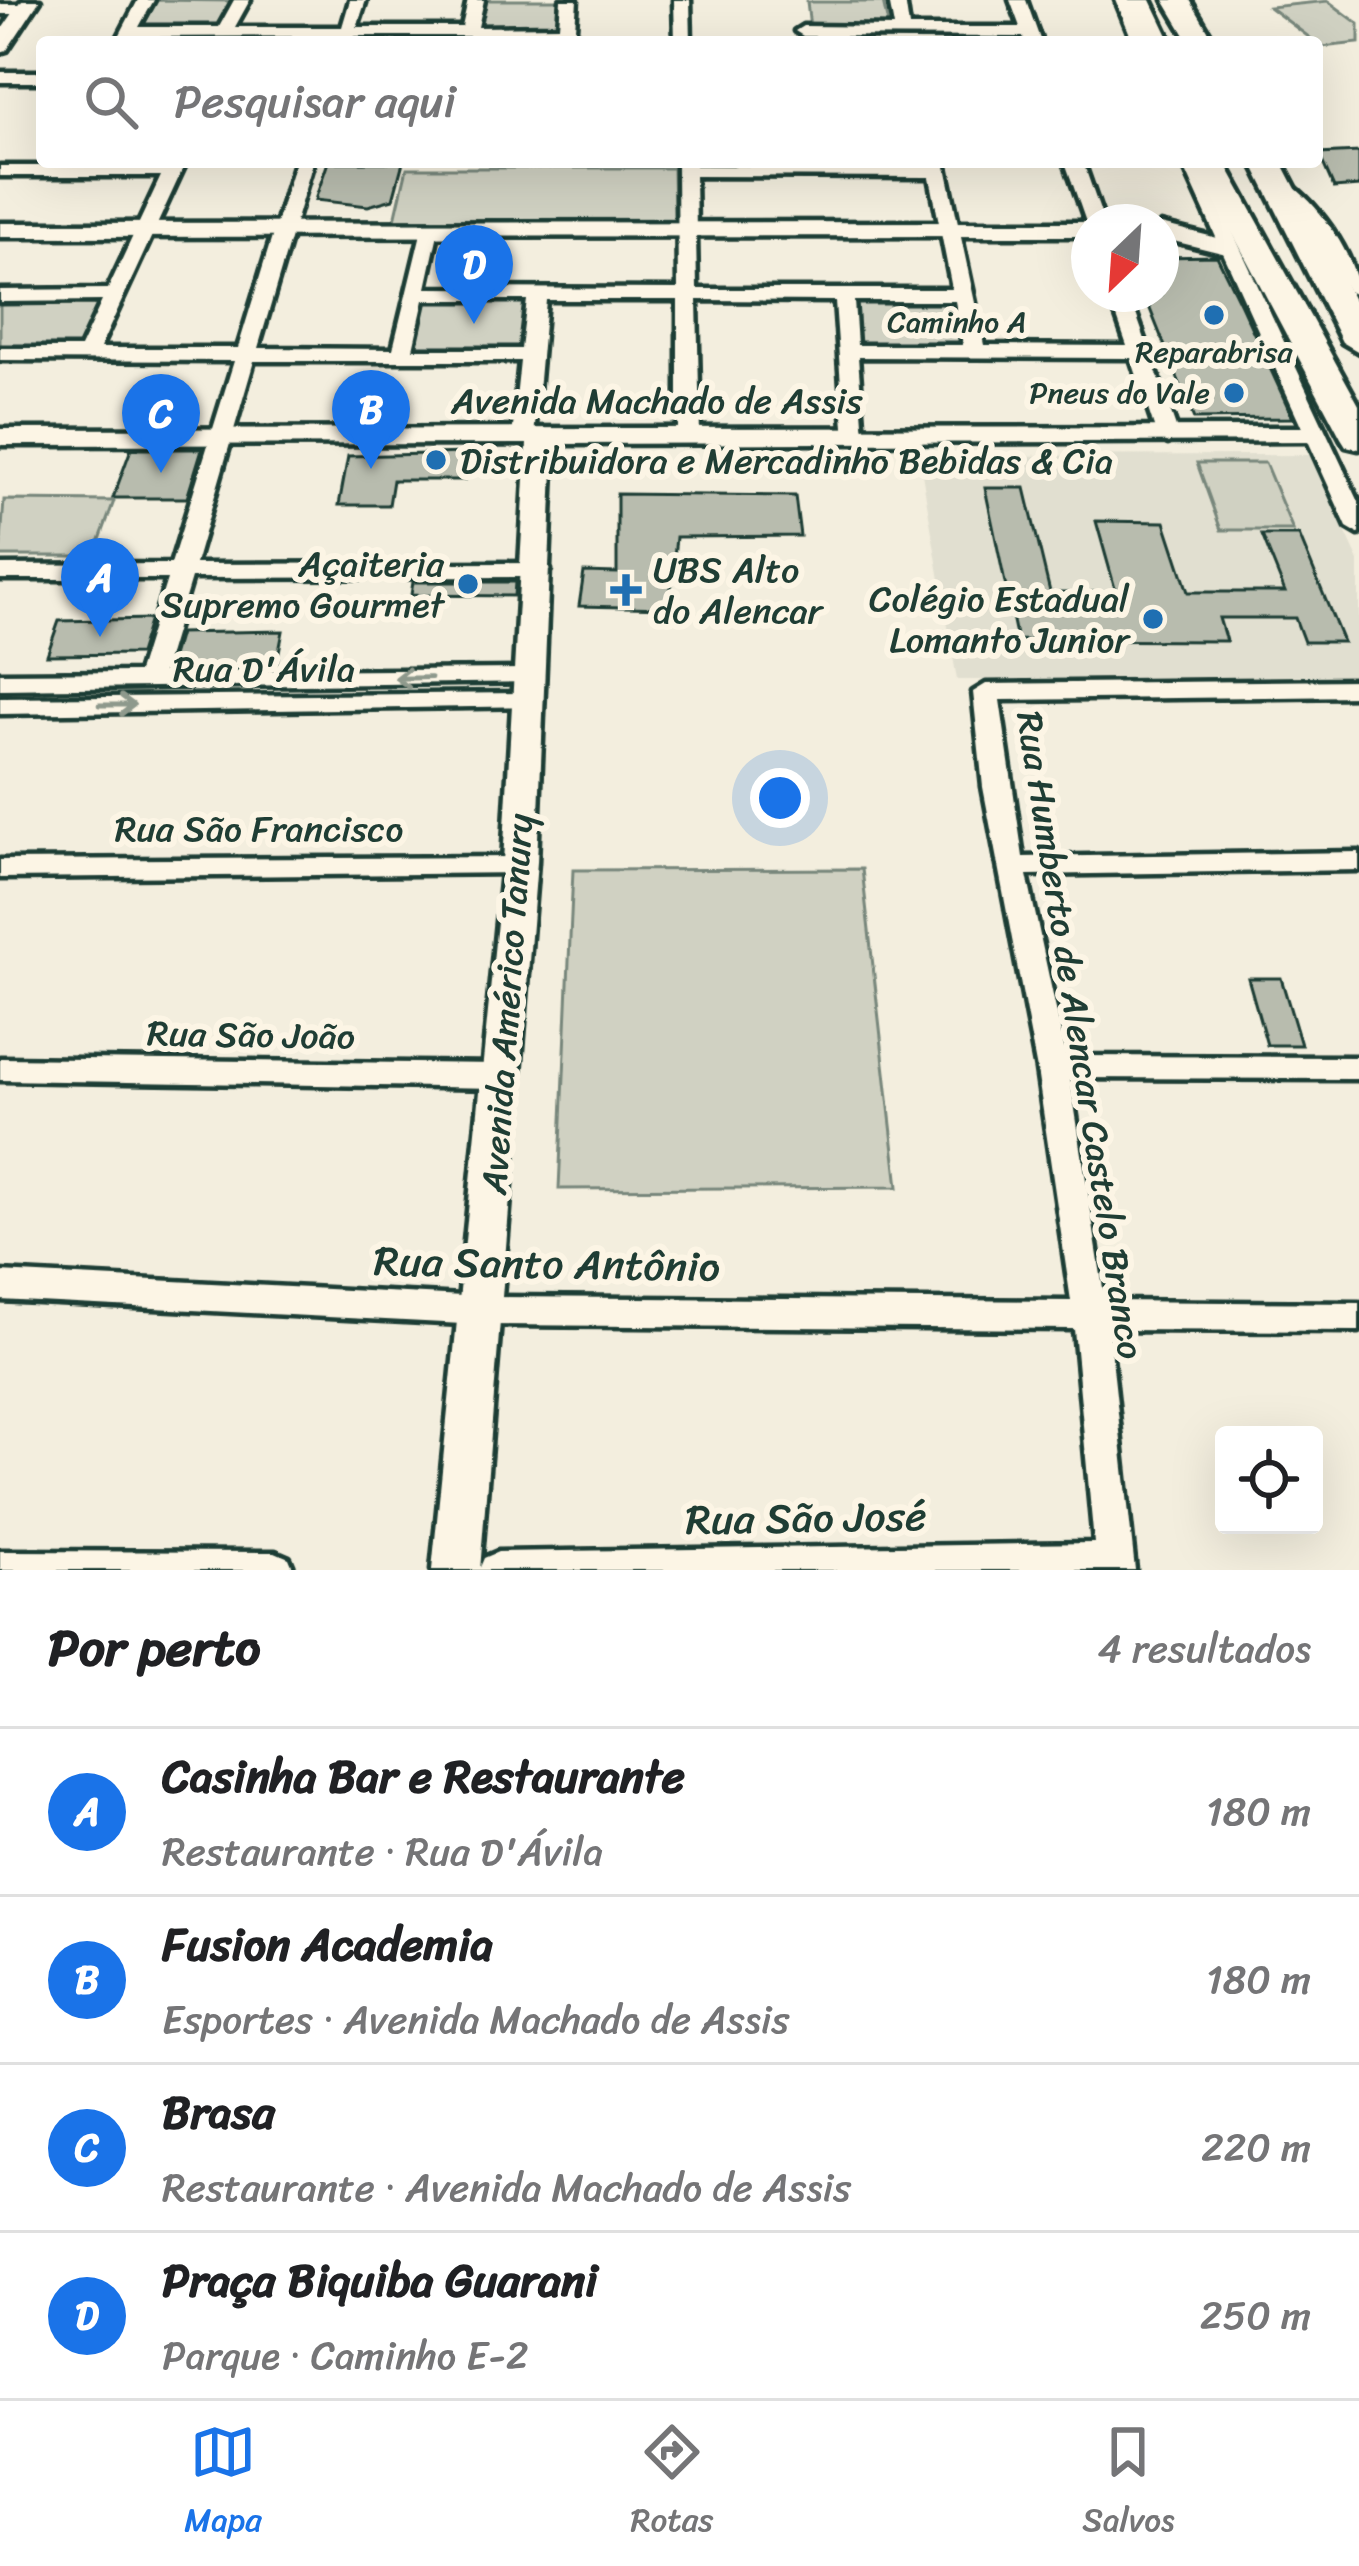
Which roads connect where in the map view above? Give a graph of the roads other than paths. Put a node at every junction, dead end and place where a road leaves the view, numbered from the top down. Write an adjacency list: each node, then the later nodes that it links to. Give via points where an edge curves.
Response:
1 (146, 0): 18 (street)
2 (242, 0): 16 (street)
3 (358, 0): 21 (street)
4 (476, 0): 17 (street)
5 (569, 0): 24 (street)
6 (682, 0): 25 (street)
7 (897, 0): 15 (street)
8 (1018, 0): 27 (street)
9 (1124, 0): 28 (street)
10 (1138, 0): 29 (highway)
11 (1177, 0): 30 (highway)
12 (28, 4): 13 (street); 31 (street)
13 (0, 9)
14 (802, 29): 15 (street)
15 (902, 31): 26 (street)
16 (224, 32): 19 (street); 20 (street)
17 (469, 32): 22 (street); 23 (street)
18 (128, 36)
19 (146, 36)
20 (322, 36)
21 (346, 36)
22 (371, 36)
23 (547, 36)
24 (567, 36)
25 (683, 36)
26 (1010, 36)
27 (1031, 36)
28 (1139, 36)
29 (1155, 36)
30 (1198, 36)
31 (0, 46)
32 (0, 77): 33 (street)
33 (36, 77)
34 (36, 168): 42 (street)
35 (175, 168): 52 (street)
36 (302, 168): 53 (street)
37 (686, 168): 47 (street)
38 (937, 168): 49 (street)
39 (1076, 168): 44 (street)
40 (1194, 168): 45 (street)
41 (1213, 168): 74 (highway)
42 (0, 171)
43 (1272, 172): 65 (highway)
44 (1089, 204)
45 (1214, 217): 46 (street); 55 (street)
46 (1179, 225)
47 (689, 228): 48 (street); 49 (street); 56 (street)
48 (430, 229): 53 (street); 57 (street)
49 (948, 229): 50 (street); 60 (street)
50 (1071, 229)
51 (0, 230): 52 (street)
52 (149, 230): 53 (street); 62 (street)
53 (280, 230): 71 (street)
54 (1179, 234): 55 (street)
55 (1226, 247): 64 (street)
56 (689, 293): 58 (street); 59 (street); 76 (street)
57 (416, 294): 58 (street); 72 (street)
58 (537, 294): 73 (street)
59 (844, 294): 60 (street); 66 (street)
60 (963, 295): 67 (street)
61 (0, 296): 62 (street)
62 (116, 296): 70 (street)
63 (1125, 312): 68 (street)
64 (1261, 314): 74 (highway); 79 (street)
65 (1353, 315)
66 (848, 351): 67 (street, Caminho A); 77 (street)
67 (975, 352): 68 (street, Caminho A)
68 (1139, 352): 78 (street)
69 (0, 354): 70 (street)
70 (87, 354): 71 (street)
71 (245, 354): 72 (street); 81 (street)
72 (402, 355): 73 (street)
73 (531, 355): 75 (street)
74 (1327, 375): 82 (highway)
75 (532, 436): 76 (street, Avenida Machado de Assis); 81 (street, Avenida Machado de Assis); 84 (street, Avenida Américo Tanury)
76 (689, 436): 77 (street, Avenida Machado de Assis)
77 (853, 436): 78 (street, Avenida Machado de Assis)
78 (1168, 436): 79 (street, Avenida Machado de Assis)
79 (1314, 436): 83 (street)
80 (0, 437): 81 (street, Avenida Machado de Assis)
81 (222, 437): 86 (street)
82 (1359, 438)
83 (1359, 527)
84 (538, 570): 86 (street); 90 (street, Avenida Américo Tanury)
85 (0, 572): 86 (street)
86 (182, 573): 87 (street)
87 (148, 680): 88 (street, Rua D'Ávila); 91 (street, Rua D'Ávila)
88 (0, 681)
89 (1359, 688): 95 (street, Rua Humberto de Alencar Castelo Branco, via 986,692)
90 (529, 689): 91 (street, Rua D'Ávila); 94 (street, Avenida Américo Tanury)
91 (209, 692): 92 (street, Rua D'Ávila, one-way to 91)
92 (0, 706)
93 (1359, 861): 95 (street)
94 (518, 866): 96 (street, Rua São Francisco); 100 (street, Avenida Américo Tanury)
95 (1011, 866): 97 (street, Rua Humberto de Alencar Castelo Branco)
96 (0, 869)
97 (1053, 1066): 98 (street); 103 (street, Rua Humberto de Alencar Castelo Branco)
98 (1359, 1068)
99 (0, 1070): 100 (street, Rua São João)
100 (500, 1076): 102 (street, Avenida Américo Tanury)
101 (0, 1286): 102 (street, Rua Santo Antônio)
102 (482, 1311): 103 (street, Rua Santo Antônio); 108 (street, Avenida Américo Tanury)
103 (1092, 1313): 104 (street, Rua Santo Antônio); 105 (street, Rua Humberto de Alencar Castelo Branco)
104 (1359, 1317)
105 (1116, 1565): 109 (street, Rua São José)
106 (0, 1569): 107 (street)
107 (275, 1570)
108 (456, 1570)
109 (498, 1570)

